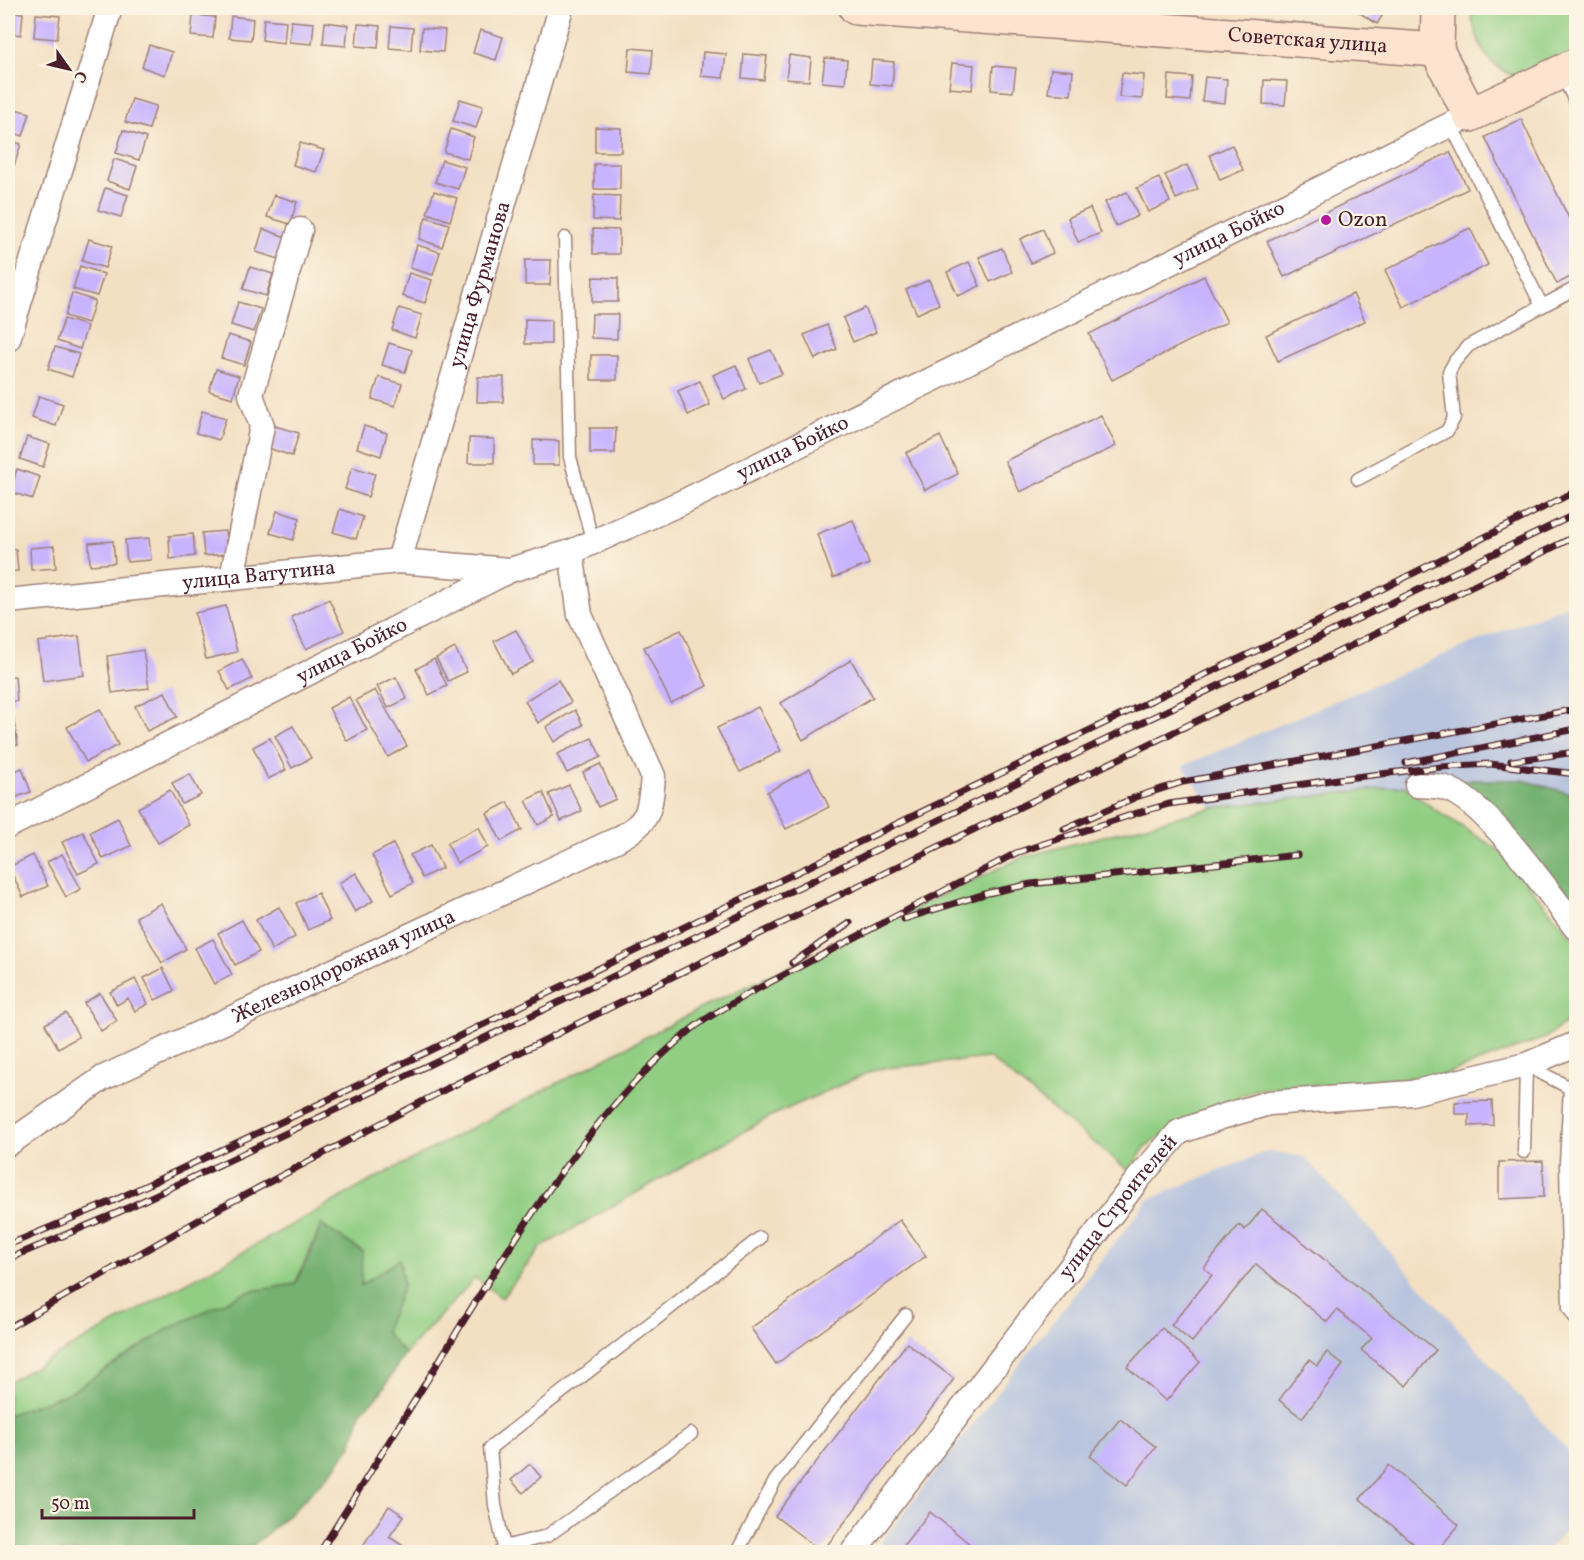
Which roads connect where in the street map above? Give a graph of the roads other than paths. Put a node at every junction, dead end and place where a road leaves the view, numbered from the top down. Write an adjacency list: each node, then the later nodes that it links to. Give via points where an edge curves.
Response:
1 (111, 8): 13 (street)
2 (561, 8): 16 (street, улица Фурманова)
3 (856, 8): 5 (street, Советская улица)
4 (1438, 8): 5 (street)
5 (1437, 50): 8 (street)
6 (1569, 68): 7 (lane); 8 (street, улица Бойко)
7 (1576, 103)
8 (1460, 120): 12 (lane); 15 (street, улица Бойко)
9 (300, 230): 18 (street, via 251,394 262,426)
10 (565, 238): 15 (lane, via 570,457)
11 (1576, 288): 12 (lane)
12 (1542, 306): 14 (lane, via 1468,346 1455,361 1449,372 1454,418 1447,431)
13 (8, 339)
14 (1358, 479)
15 (582, 548): 17 (street, улица Бойко); 26 (street, Железнодорожная улица, via 580,615 653,776 646,818 632,832 104,1078)
16 (399, 561): 17 (street, улица Ватутина); 18 (street, улица Ватутина)
17 (510, 570): 21 (street, улица Бойко)
18 (232, 578): 19 (street, улица Ватутина)
19 (8, 601)
20 (1417, 785): 22 (street, via 1445,788 1468,802 1535,874)
21 (8, 826)
22 (1576, 928)
23 (1576, 1044): 24 (street, улица Строителей)
24 (1526, 1065): 25 (lane); 27 (lane); 35 (street, улица Строителей, via 1412,1093 1269,1103 1179,1132 1138,1179)
25 (1574, 1088): 29 (lane, via 1566,1163)
26 (8, 1144)
27 (1524, 1152)
28 (760, 1238): 33 (lane, via 490,1448)
29 (1573, 1304): 31 (lane)
30 (906, 1315): 34 (lane, via 775,1481)
31 (1576, 1319)
32 (691, 1434): 33 (lane, via 547,1536)
33 (502, 1550)
34 (737, 1552)
35 (853, 1552)

